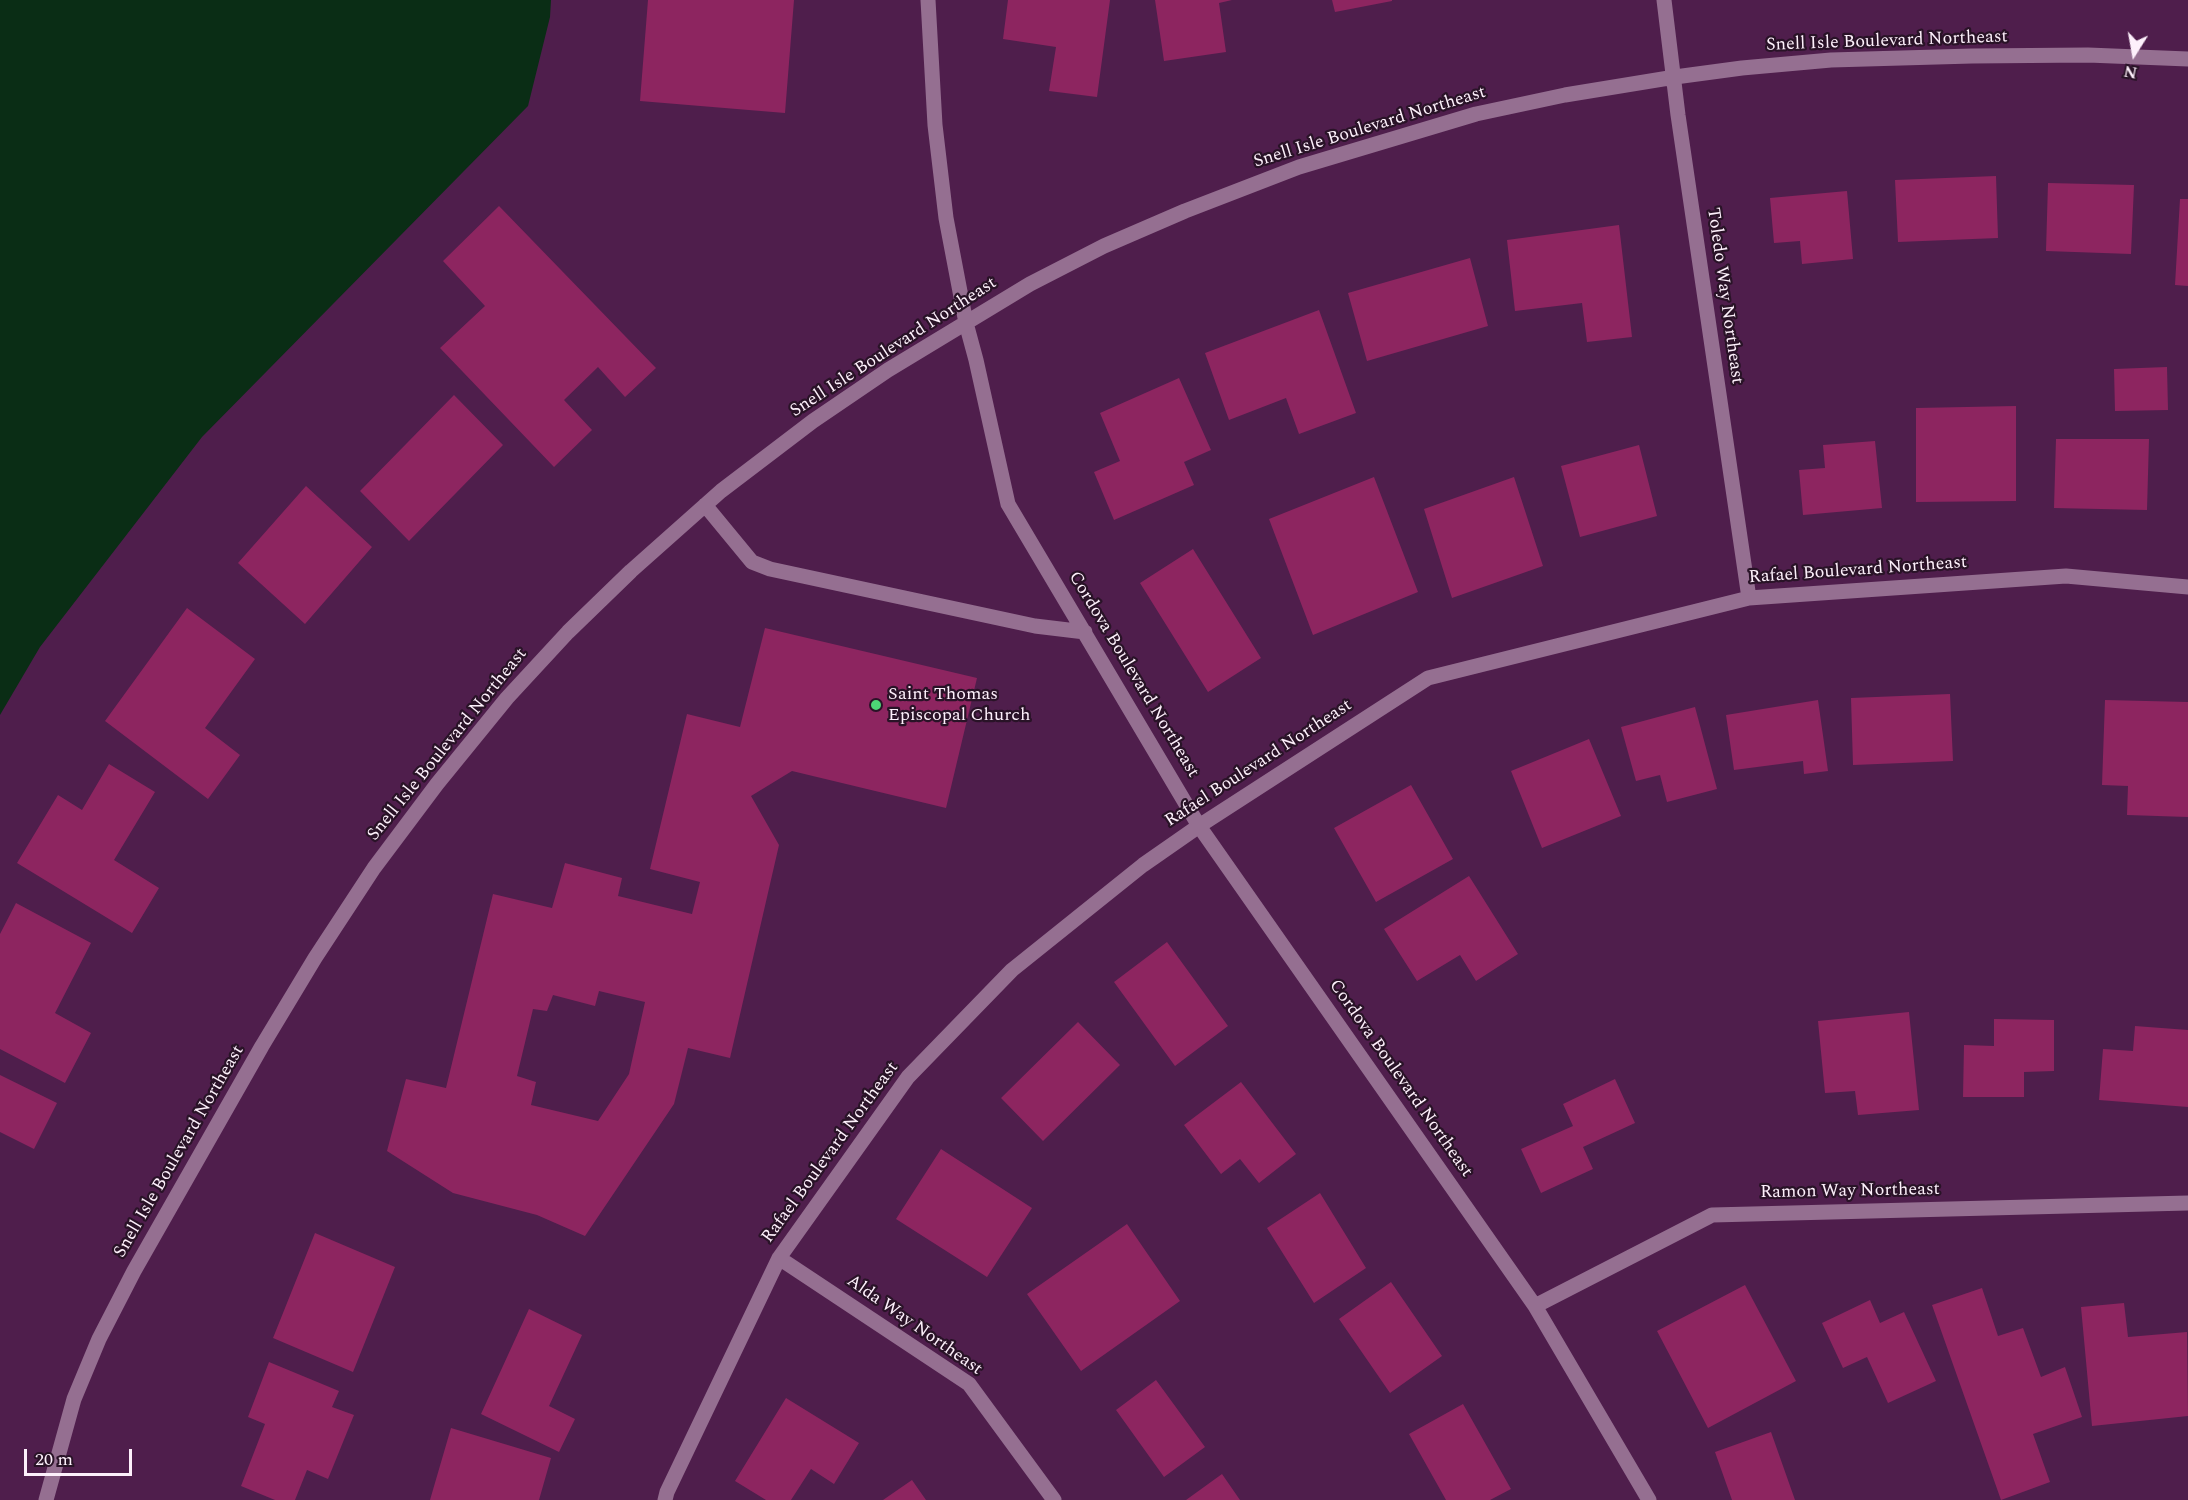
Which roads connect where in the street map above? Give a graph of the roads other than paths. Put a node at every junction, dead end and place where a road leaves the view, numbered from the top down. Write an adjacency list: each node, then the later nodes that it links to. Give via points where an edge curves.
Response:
1 (928, 0): 5 (street, Cordova Boulevard Northeast, via 935,125 946,218)
2 (1664, 0): 4 (street, Toledo Way Northeast)
3 (2188, 59): 4 (street, Snell Isle Boulevard Northeast, via 2077,55 1831,60)
4 (1675, 77): 5 (street, Snell Isle Boulevard Northeast, via 1476,114 1299,167 1104,246); 8 (street, Toledo Way Northeast)
5 (966, 322): 6 (street, Snell Isle Boulevard Northeast, via 813,421); 9 (street, Cordova Boulevard Northeast, via 1008,504)
6 (705, 506): 9 (street, via 752,561 770,569 1035,626); 14 (street, Snell Isle Boulevard Northeast, via 568,632 507,698 374,868 262,1046 99,1339 74,1399)
7 (2188, 587): 8 (street, Rafael Boulevard Northeast, via 2066,576)
8 (1749, 598): 10 (street, Rafael Boulevard Northeast, via 1428,678)
9 (1085, 632): 10 (street, Cordova Boulevard Northeast)
10 (1199, 826): 12 (street, Rafael Boulevard Northeast, via 1143,865 1012,970 908,1077); 13 (street, Cordova Boulevard Northeast)
11 (2188, 1203): 13 (street, Ramon Way Northeast, via 1712,1215)
12 (779, 1258): 15 (street, Rafael Boulevard Northeast); 16 (street, Alda Way Northeast, via 969,1384)
13 (1535, 1306): 17 (street, Cordova Boulevard Northeast)
14 (46, 1500)
15 (665, 1500)
16 (1054, 1500)
17 (1649, 1500)

